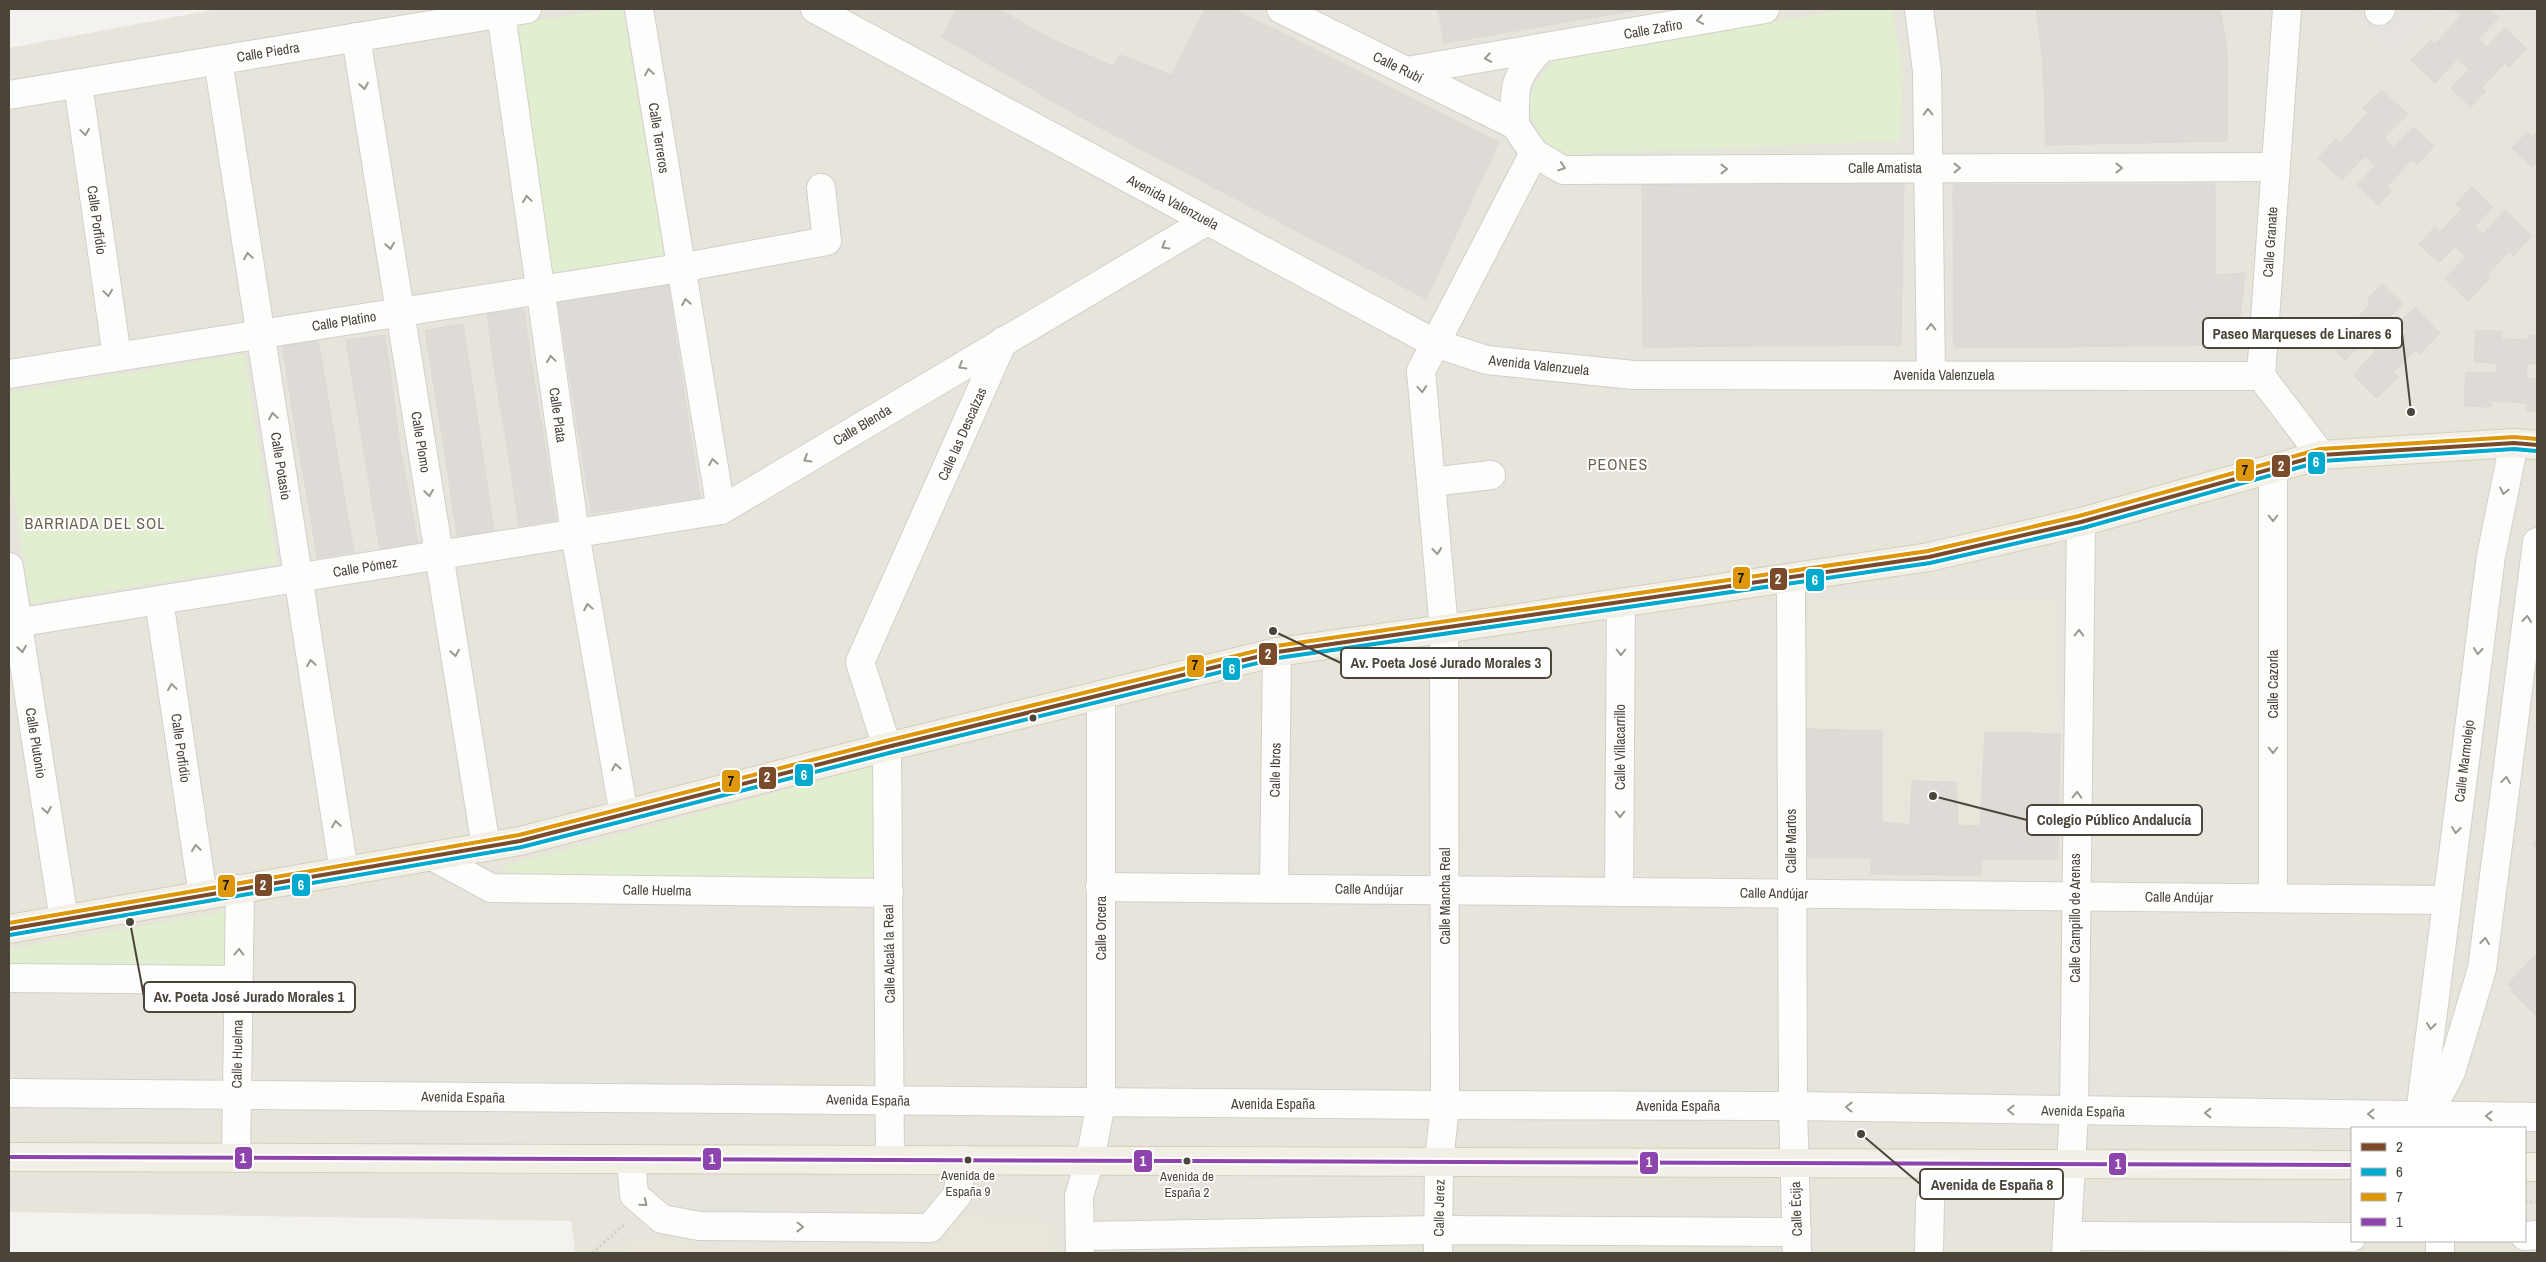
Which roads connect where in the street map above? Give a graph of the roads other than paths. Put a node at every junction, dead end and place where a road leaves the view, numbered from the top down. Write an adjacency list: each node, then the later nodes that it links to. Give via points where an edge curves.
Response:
1 (527, 9): 8 (street, Calle Piedra)
2 (639, 9): 21 (street, Calle Terreros, one-way to 2)
3 (815, 9): 20 (street, Avenida Valenzuela)
4 (1281, 9): 12 (street, Calle Rubí)
5 (1765, 9): 10 (street, Calle Zafiro, one-way to 10)
6 (1919, 9): 18 (street, one-way to 6, via 1927,71)
7 (2287, 9): 17 (street, Calle Granate)
8 (501, 13): 9 (street, Calle Piedra); 22 (street, Calle Plata, one-way to 8)
9 (356, 37): 11 (street, Calle Piedra); 23 (street, Calle Plomo, one-way to 23)
10 (1541, 48): 12 (street, Calle Zafiro, one-way to 12); 15 (street, via 1523,68 1514,90)
11 (218, 60): 13 (street, Calle Piedra); 24 (street, Calle Potasio, one-way to 11)
12 (1408, 72): 15 (street, Calle Rubí)
13 (78, 84): 14 (street, Calle Piedra); 27 (street, Calle Porfidio, one-way to 27)
14 (9, 95)
15 (1515, 125): 16 (street, Calle Amatista)
16 (1534, 153): 18 (street, Calle Amatista, one-way to 18, via 1564,170); 26 (street, Calle Mancha Real)
17 (2276, 167): 18 (street, Calle Amatista, one-way to 17); 30 (street, Calle Granate)
18 (1930, 168): 29 (street, one-way to 18)
19 (821, 188): 21 (street, via 826,242)
20 (1207, 221): 25 (street, one-way to 25); 26 (street, Avenida Valenzuela)
21 (680, 268): 22 (street, Calle Platino); 36 (street, Calle Terreros, one-way to 21)
22 (541, 290): 23 (street, Calle Platino); 38 (street, Calle Plata, one-way to 22)
23 (400, 312): 24 (street, Calle Platino); 41 (street, Calle Plomo, one-way to 41)
24 (260, 334): 27 (street, Calle Platino); 43 (street, Calle Potasio, one-way to 24)
25 (1004, 341): 36 (street, Calle Blenda, one-way to 36); 51 (street, Calle las Descalzas, via 860,662)
26 (1434, 343): 29 (street, Avenida Valenzuela, via 1487,360 1633,375); 35 (street, Calle Mancha Real, one-way to 35, via 1420,371)
27 (117, 357): 28 (street, Calle Platino)
28 (9, 374)
29 (1931, 375): 30 (street, Avenida Valenzuela)
30 (2261, 376): 32 (street)
31 (2526, 444): 32 (main road); 39 (street, Calle Marmolejo, one-way to 39)
32 (2321, 455): 33 (main road)
33 (2273, 469): 37 (main road); 65 (street, Calle Cazorla, one-way to 65)
34 (1491, 475): 35 (street)
35 (1431, 482): 48 (street, Calle Mancha Real, one-way to 48)
36 (721, 510): 38 (street, Calle Pómez)
37 (2081, 522): 44 (main road, via 1929,557); 64 (street, Calle Campillo de Arenas, one-way to 37)
38 (575, 533): 41 (street, Calle Pómez); 52 (street, Calle Plata, one-way to 38)
39 (2493, 544): 40 (street, via 2500,536 2512,531); 66 (street, Calle Marmolejo, one-way to 66)
40 (2536, 548): 69 (street, one-way to 40)
41 (439, 555): 43 (street, Calle Pómez); 53 (street, Calle Plomo, one-way to 53)
42 (9, 567): 47 (street, Calle Plutonio)
43 (298, 578): 45 (street, Calle Pómez); 55 (street, Calle Potasio, one-way to 43)
44 (1791, 578): 46 (main road); 62 (street, Calle Martos)
45 (159, 600): 47 (street, Calle Pómez); 63 (street, Calle Porfidio, one-way to 45)
46 (1621, 603): 48 (main road); 60 (street, Calle Villacarrillo, one-way to 60)
47 (13, 624): 67 (street, Calle Plutonio, one-way to 67)
48 (1444, 630): 49 (main road); 59 (street, Calle Mancha Real)
49 (1277, 652): 50 (main road); 57 (street, Calle Ibros)
50 (1101, 695): 51 (main road); 56 (street, Calle Orcera)
51 (887, 747): 52 (main road); 61 (street, Calle Alcalá la Real)
52 (624, 815): 53 (main road)
53 (486, 847): 54 (main road)
54 (432, 856): 55 (main road); 61 (street, Calle Huelma, via 491,888)
55 (344, 872): 58 (main road)
56 (1100, 887): 57 (street, Calle Andújar); 76 (street, Calle Orcera)
57 (1274, 887): 59 (street, Calle Andújar)
58 (240, 890): 63 (main road); 72 (street, Calle Huelma, one-way to 58)
59 (1445, 890): 60 (street, Calle Andújar); 77 (street, Calle Mancha Real)
60 (1619, 892): 62 (street, Calle Andújar)
61 (889, 893): 75 (street, Calle Alcalá la Real)
62 (1791, 893): 64 (street, Calle Andújar); 78 (street, Calle Martos)
63 (203, 896): 67 (main road)
64 (2075, 896): 65 (street, Calle Andújar); 79 (street, Calle Campillo de Arenas)
65 (2273, 898): 66 (street, Calle Andújar)
66 (2447, 900): 71 (street, Calle Marmolejo)
67 (64, 920): 68 (main road)
68 (9, 930)
69 (2480, 976): 71 (street, via 2469,988 2453,994 2443,990); 81 (street, via 2447,1083)
70 (9, 978): 72 (street)
71 (2437, 978): 81 (street, Calle Marmolejo, one-way to 81)
72 (238, 980): 74 (street, Calle Huelma)
73 (9, 1092): 74 (street, Avenida España)
74 (236, 1095): 75 (street, Avenida España); 83 (street, Calle Huelma)
75 (891, 1100): 76 (street, Avenida España); 85 (street, Calle Alcalá la Real)
76 (1101, 1103): 77 (street, Avenida España); 87 (street, Calle Orcera)
77 (1445, 1106): 78 (street, Avenida España); 88 (street, Calle Mancha Real)
78 (1793, 1106): 79 (street, Avenida España, one-way to 78); 90 (street, Calle Martos)
79 (2074, 1111): 81 (street, Avenida España, one-way to 79); 89 (street, Calle Campillo de Arenas)
80 (2537, 1117): 81 (street, Avenida España, one-way to 81)
81 (2421, 1121)
82 (9, 1157): 83 (main road)
83 (236, 1158): 84 (main road)
84 (631, 1159): 85 (main road); 86 (street, one-way to 86, via 634,1195 662,1218 699,1226 930,1228 958,1194)
85 (890, 1160): 86 (main road)
86 (961, 1160): 87 (main road)
87 (1090, 1160): 88 (main road); 96 (street, Calle Orcera, via 1079,1196)
88 (1439, 1162): 90 (main road); 94 (street, Calle Jerez)
89 (2071, 1164): 90 (main road); 91 (main road); 97 (street, Calle Campillo de Arenas)
90 (1795, 1165): 95 (street, Calle Écija)
91 (2351, 1165)
92 (1930, 1202): 98 (street)
93 (2351, 1237): 97 (street)
94 (1438, 1242): 95 (street); 96 (street)
95 (1798, 1243)
96 (1080, 1244)
97 (2067, 1245)
98 (1929, 1253)

